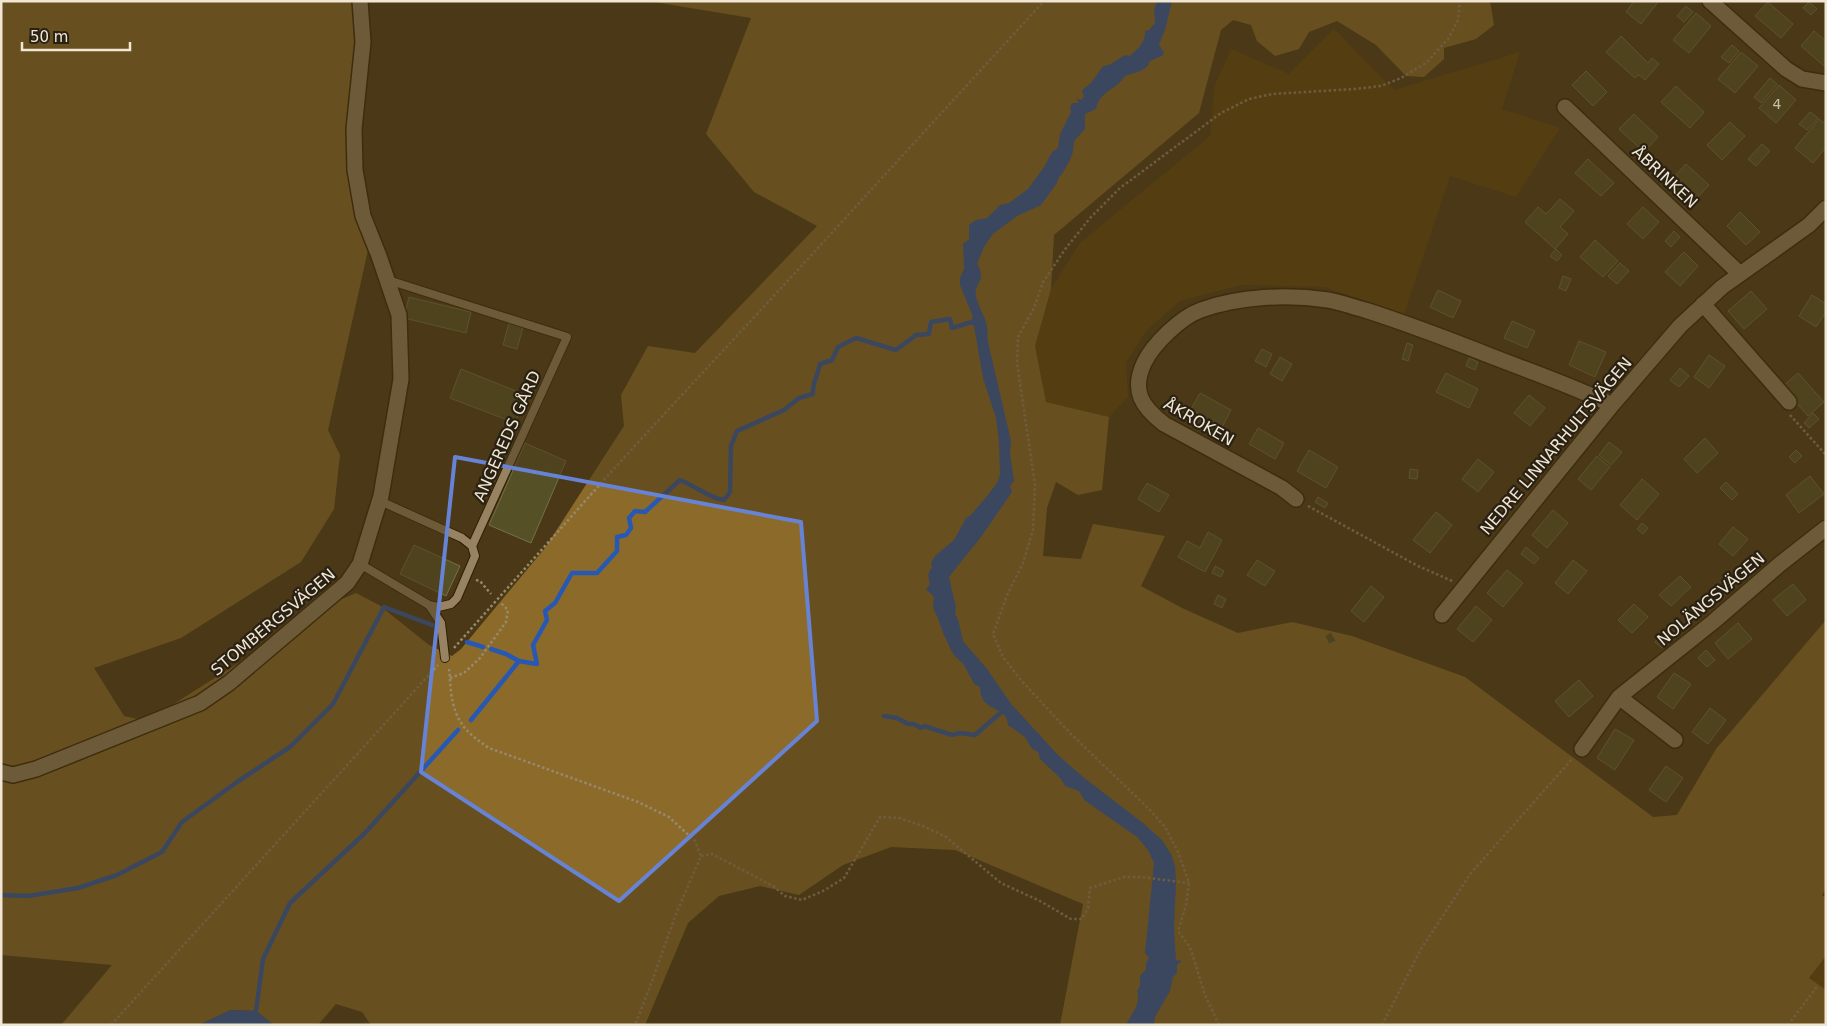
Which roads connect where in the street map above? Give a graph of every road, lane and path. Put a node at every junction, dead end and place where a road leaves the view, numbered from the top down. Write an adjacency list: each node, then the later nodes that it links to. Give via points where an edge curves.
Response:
1 (360, 1): 8 (street, STOMBERGSVÄGEN, via 363,42 354,129 355,170 363,216)
2 (1044, 1): 23 (path, via 620,462)
3 (1710, 1): 4 (street, via 1786,69 1802,79)
4 (1826, 83)
5 (1565, 107): 7 (street, ÅBRINKEN)
6 (1826, 208): 7 (street, NEDRE LINNARHULTSVÄGEN, via 1809,225)
7 (1740, 274): 9 (street, NEDRE LINNARHULTSVÄGEN)
8 (388, 280): 13 (street, STOMBERGSVÄGEN, via 399,314 401,379); 15 (lane, ANGEREDS GÅRD, via 567,337)
9 (1703, 304): 10 (street); 11 (street, NEDRE LINNARHULTSVÄGEN)
10 (1789, 402)
11 (1612, 404): 12 (street, ÅKROKEN, via 1401,321 1329,300 1275,296 1199,310 1178,324 1147,355 1138,386 1142,402 1164,424 1282,488); 18 (street, NEDRE LINNARHULTSVÄGEN)
12 (1296, 499): 18 (path, via 1410,562)
13 (380, 501): 15 (lane, via 462,538); 16 (street, STOMBERGSVÄGEN)
14 (1826, 528): 25 (street, NOLÄNGSVÄGEN)
15 (472, 546): 17 (lane, ANGEREDS GÅRD, via 475,556)
16 (360, 564): 21 (lane); 28 (street, STOMBERGSVÄGEN, via 347,583 230,683 200,703 36,769 13,775)
17 (467, 575): 19 (path, via 480,581); 21 (lane, ANGEREDS GÅRD, via 451,604)
18 (1463, 587): 22 (street, NEDRE LINNARHULTSVÄGEN)
19 (491, 594)
20 (500, 602): 24 (path, via 508,610 506,622 480,658 464,673)
21 (429, 605): 23 (lane, via 441,623)
22 (1442, 615)
23 (445, 658): 24 (path); 33 (path)
24 (450, 678): 29 (path, via 457,718 472,736 488,748 638,802 669,818 695,841)
25 (1619, 697): 26 (street); 27 (street, NOLÄNGSVÄGEN)
26 (1675, 740)
27 (1582, 749): 36 (path, via 1471,873 1422,949)
28 (1, 772)
29 (701, 856): 30 (path, via 712,854 773,886 784,896 802,900 844,878 880,816 899,818 946,837 1001,883 1071,919 1082,919 1088,908 1090,888 1124,877); 34 (path)
30 (1189, 883)
31 (1178, 931): 35 (path, via 1190,947)
32 (1818, 985): 37 (path)
33 (111, 1025)
34 (635, 1025)
35 (1219, 1025)
36 (1382, 1025)
37 (1788, 1025)

